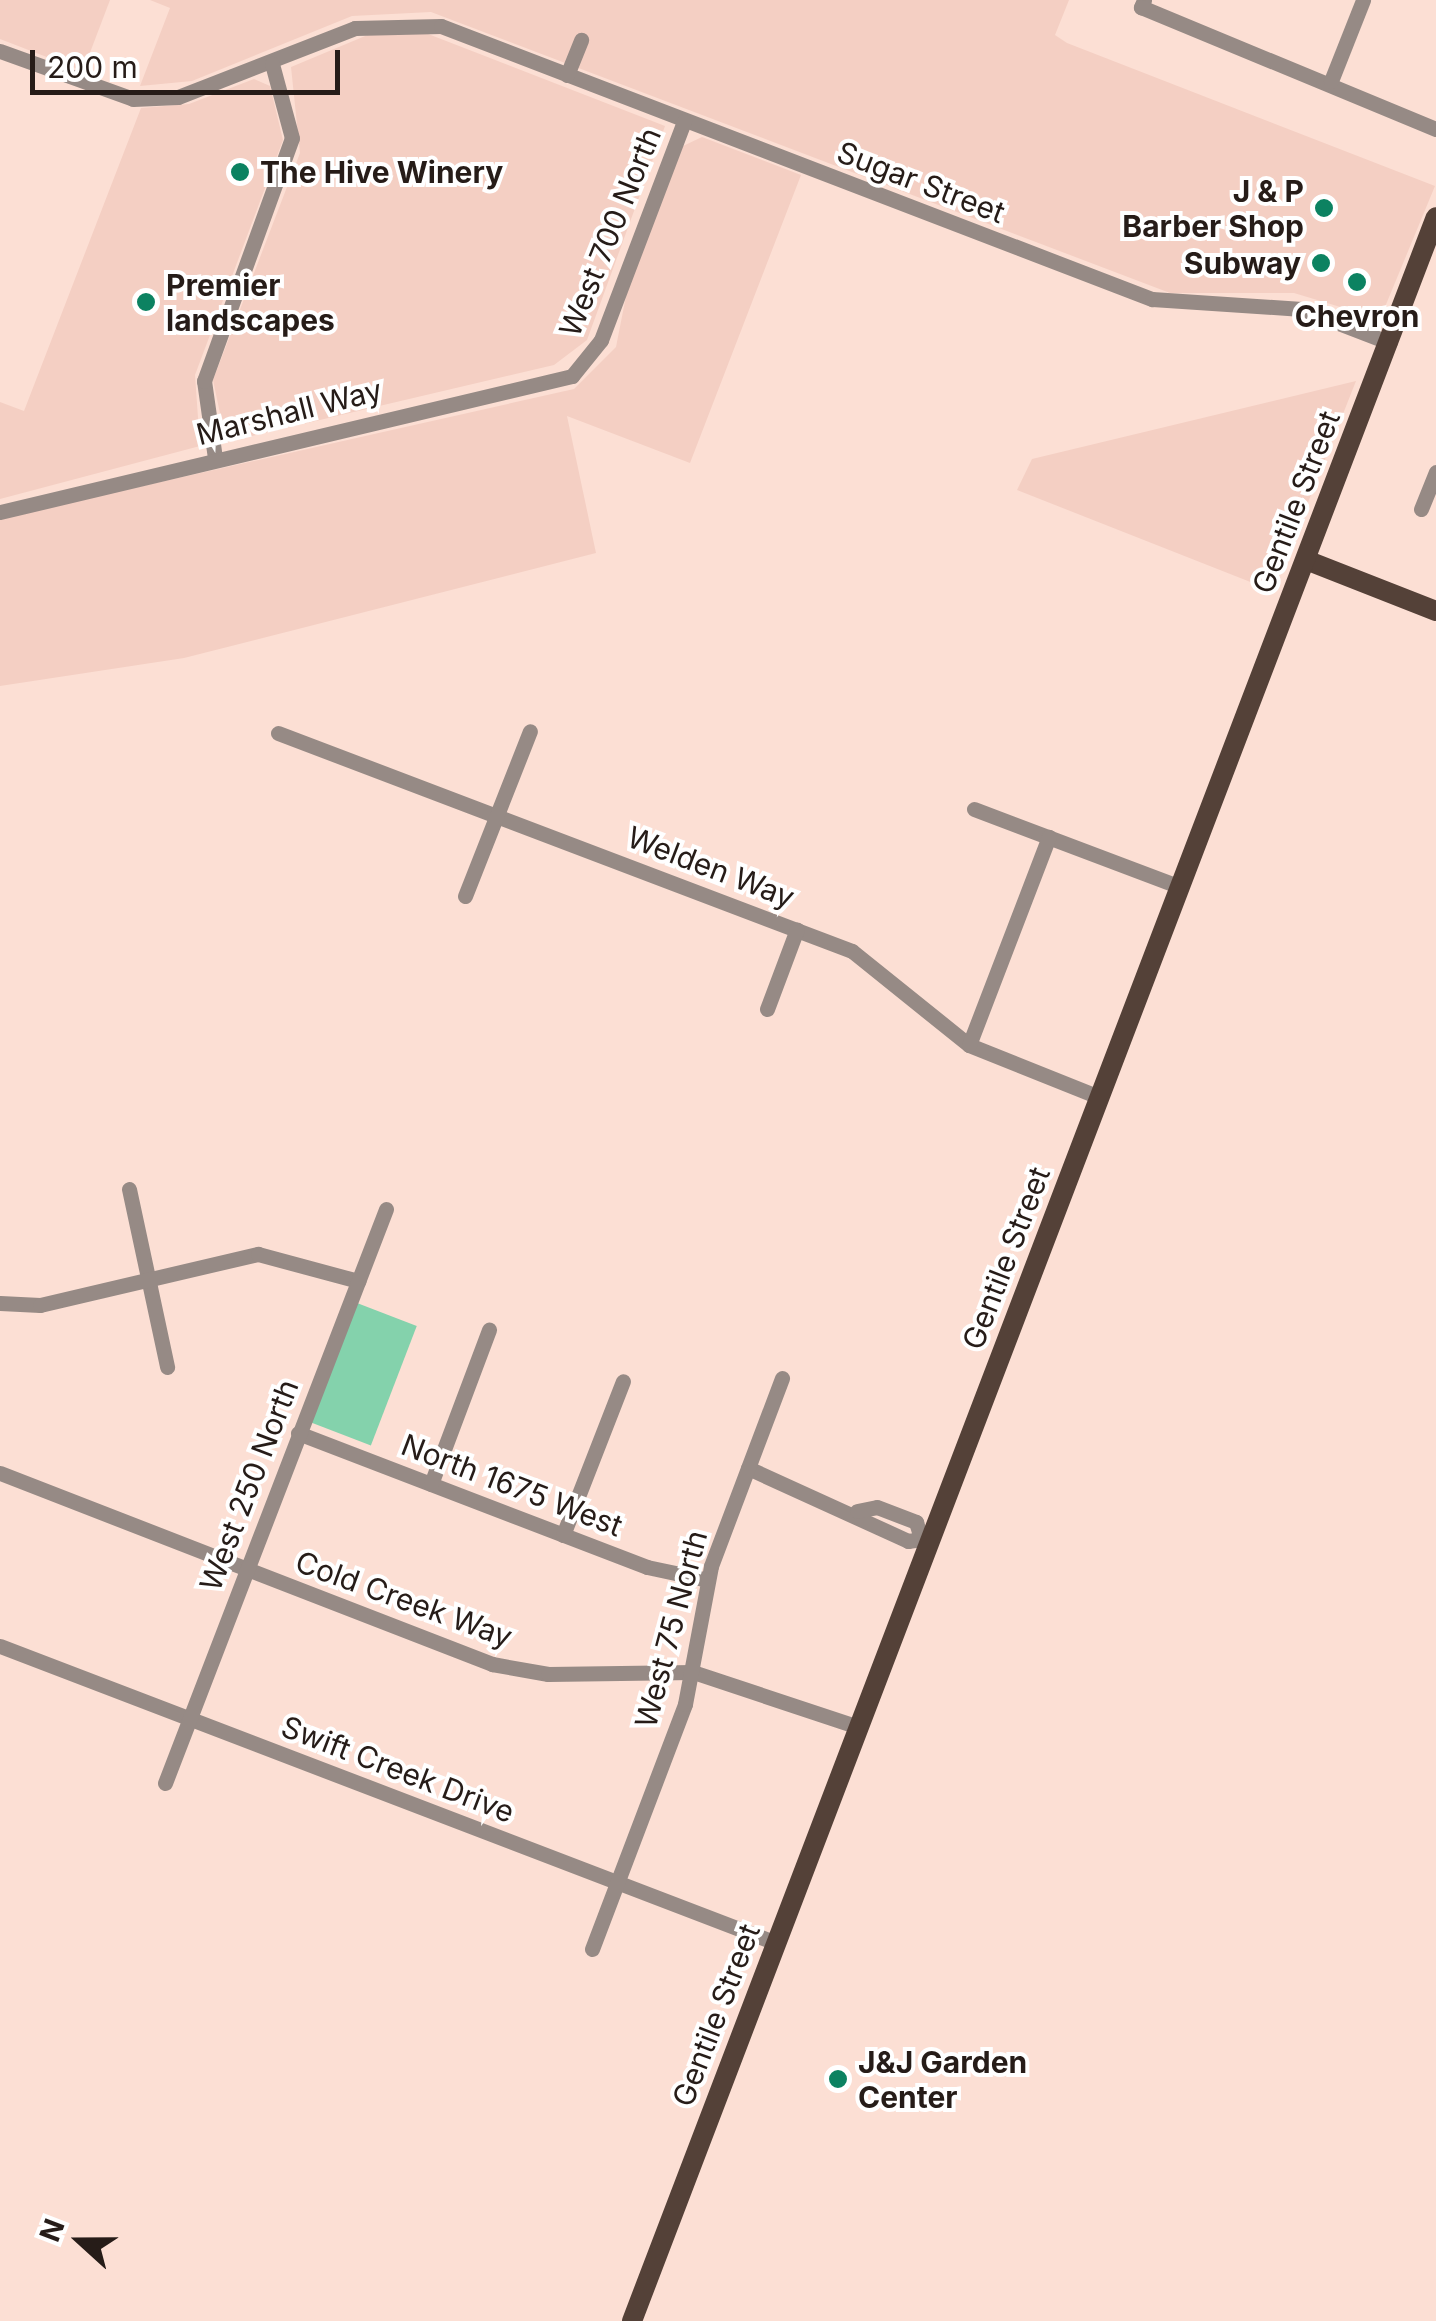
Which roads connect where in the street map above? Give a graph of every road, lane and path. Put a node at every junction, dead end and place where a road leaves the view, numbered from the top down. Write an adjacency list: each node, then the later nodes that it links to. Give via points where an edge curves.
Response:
1 (1362, 0): 7 (street)
2 (1143, 4): 7 (street)
3 (581, 40): 6 (street)
4 (0, 52): 5 (street, Sugar Street, via 132,99 178,97)
5 (272, 64): 6 (street, Sugar Street, via 381,22 441,26); 13 (street, via 292,138 204,381)
6 (568, 74): 8 (street, Sugar Street)
7 (1331, 82): 9 (street)
8 (684, 121): 11 (street, Sugar Street, via 1152,299 1302,308); 12 (street, West 700 North)
9 (1436, 130)
10 (1436, 216): 11 (main road, Gentile Street)
11 (1390, 342): 17 (main road, Gentile Street)
12 (587, 363): 13 (street, Marshall Way, via 549,384)
13 (215, 458): 16 (street, Marshall Way)
14 (1436, 472): 15 (street)
15 (1421, 509)
16 (0, 512)
17 (1306, 560): 18 (main road); 24 (main road, Gentile Street)
18 (1436, 611)
19 (530, 731): 22 (street)
20 (278, 732): 22 (street, Welden Way)
21 (974, 809): 23 (street)
22 (496, 815): 25 (street); 26 (street, Welden Way)
23 (1049, 838): 24 (street); 28 (street)
24 (1180, 888): 29 (main road, Gentile Street)
25 (465, 896)
26 (797, 929): 27 (street); 28 (street, Welden Way, via 896,977)
27 (767, 1009)
28 (969, 1044): 29 (street, Welden Way)
29 (1099, 1098): 44 (main road, Gentile Street)
30 (129, 1189): 32 (street)
31 (386, 1208): 33 (street, West 250 North)
32 (148, 1280): 33 (street, via 258,1254); 34 (street, via 40,1306); 36 (street)
33 (358, 1281): 39 (street, West 250 North)
34 (0, 1303)
35 (490, 1330): 42 (street)
36 (167, 1368)
37 (782, 1378): 40 (street, West 75 North)
38 (622, 1381): 43 (street)
39 (298, 1433): 42 (street, North 1675 West); 45 (street, West 250 North)
40 (748, 1468): 44 (street, via 857,1511 878,1507 916,1522); 46 (street, West 75 North)
41 (0, 1472): 45 (street, Cold Creek Way)
42 (432, 1484): 43 (street, North 1675 West)
43 (563, 1534): 46 (street, North 1675 West)
44 (925, 1537): 50 (main road, Gentile Street)
45 (246, 1570): 48 (street, Cold Creek Way, via 492,1664 548,1674); 49 (street, West 250 North)
46 (708, 1580): 48 (street, West 75 North)
47 (0, 1646): 49 (street, Swift Creek Drive)
48 (693, 1672): 50 (street, Cold Creek Way); 52 (street, West 75 North)
49 (190, 1719): 51 (street, West 250 North); 52 (street, Swift Creek Drive)
50 (858, 1727): 53 (main road, Gentile Street)
51 (165, 1782)
52 (618, 1882): 53 (street, Swift Creek Drive); 54 (street, West 75 North)
53 (776, 1943): 55 (main road, Gentile Street)
54 (592, 1949)
55 (632, 2321)

